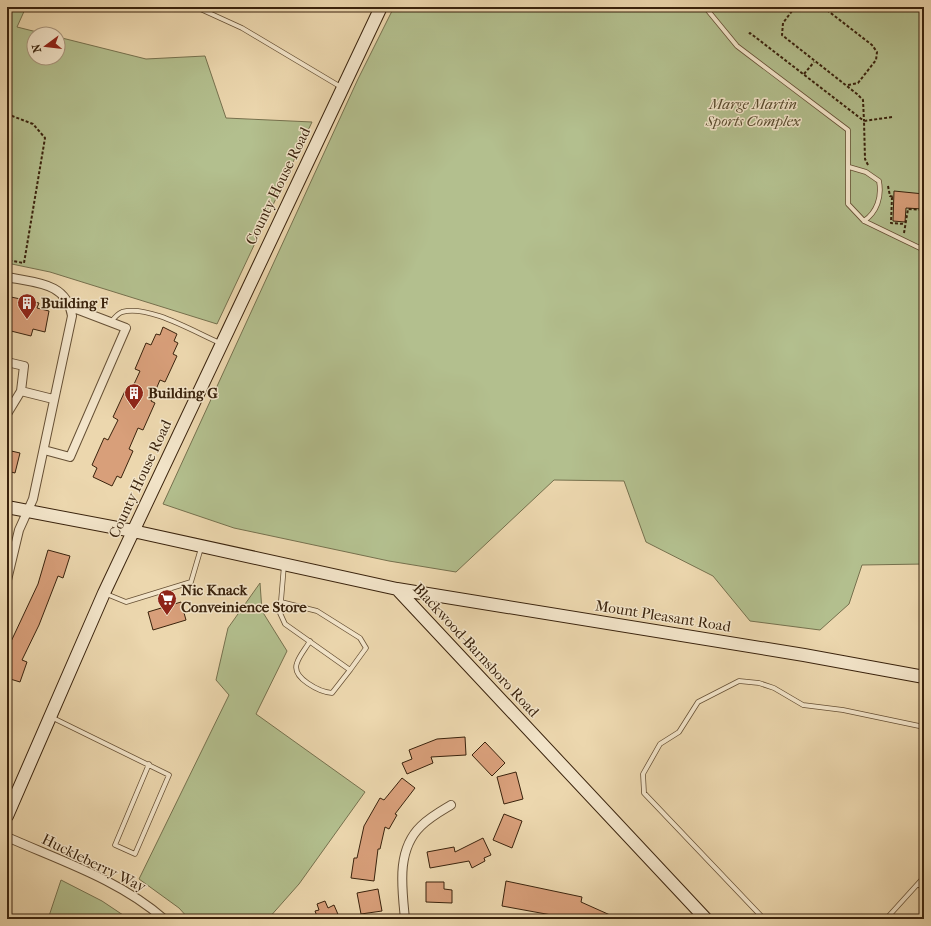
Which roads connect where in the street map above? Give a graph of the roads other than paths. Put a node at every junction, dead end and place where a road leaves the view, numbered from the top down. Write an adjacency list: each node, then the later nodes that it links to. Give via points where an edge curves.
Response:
1 (196, 7): 4 (lane, via 242,28)
2 (381, 7): 4 (main road, County House Road)
3 (705, 7): 5 (lane, via 737,46 848,130)
4 (343, 88): 11 (main road, County House Road)
5 (849, 168): 6 (lane, via 848,204); 6 (lane, via 866,172 878,182 880,190 873,215)
6 (864, 221): 7 (lane)
7 (924, 250)
8 (7, 277): 9 (street, via 54,287)
9 (71, 307): 10 (street); 14 (street, via 72,316)
10 (110, 322): 11 (lane, via 124,312 143,312); 16 (street, via 126,328 70,457)
11 (221, 343): 19 (main road, County House Road)
12 (7, 362): 13 (street, via 24,366)
13 (21, 391): 14 (street); 15 (street)
14 (53, 399): 16 (street)
15 (7, 414)
16 (44, 450): 18 (street, via 33,499)
17 (7, 507): 18 (main road, Blackwood-Barnsboro Road)
18 (27, 511): 19 (main road, Blackwood-Barnsboro Road); 22 (street, via 19,530)
19 (133, 531): 20 (main road, Blackwood-Barnsboro Road); 24 (main road, County House Road)
20 (201, 547): 21 (main road, Blackwood-Barnsboro Road); 24 (lane, via 191,582 126,602)
21 (284, 565): 23 (main road, Blackwood-Barnsboro Road); 25 (lane)
22 (7, 580)
23 (397, 589): 28 (main road, Mount Pleasant Road); 40 (main road, Blackwood-Barnsboro Road)
24 (104, 593): 29 (main road, County House Road)
25 (281, 602): 26 (lane, via 280,614 285,624); 27 (lane, via 317,610 360,638 366,648)
26 (310, 641): 27 (lane); 27 (lane, via 296,663 303,680 320,691 332,693)
27 (350, 670)
28 (924, 677)
29 (50, 717): 31 (lane); 33 (main road, County House Road)
30 (924, 727): 41 (lane, via 843,710 802,706 774,688 740,681 698,702 679,732 660,744 643,774 644,793)
31 (148, 764): 31 (lane, via 115,844 135,854 169,775)
32 (452, 805): 39 (street, via 420,826 408,845 401,882)
33 (7, 816)
34 (7, 837): 38 (street, Huckleberry Way, via 118,886 140,899)
35 (924, 877): 36 (lane)
36 (919, 884): 37 (lane); 42 (lane)
37 (924, 890)
38 (164, 919)
39 (405, 919)
40 (706, 919)
41 (764, 919)
42 (886, 919)

